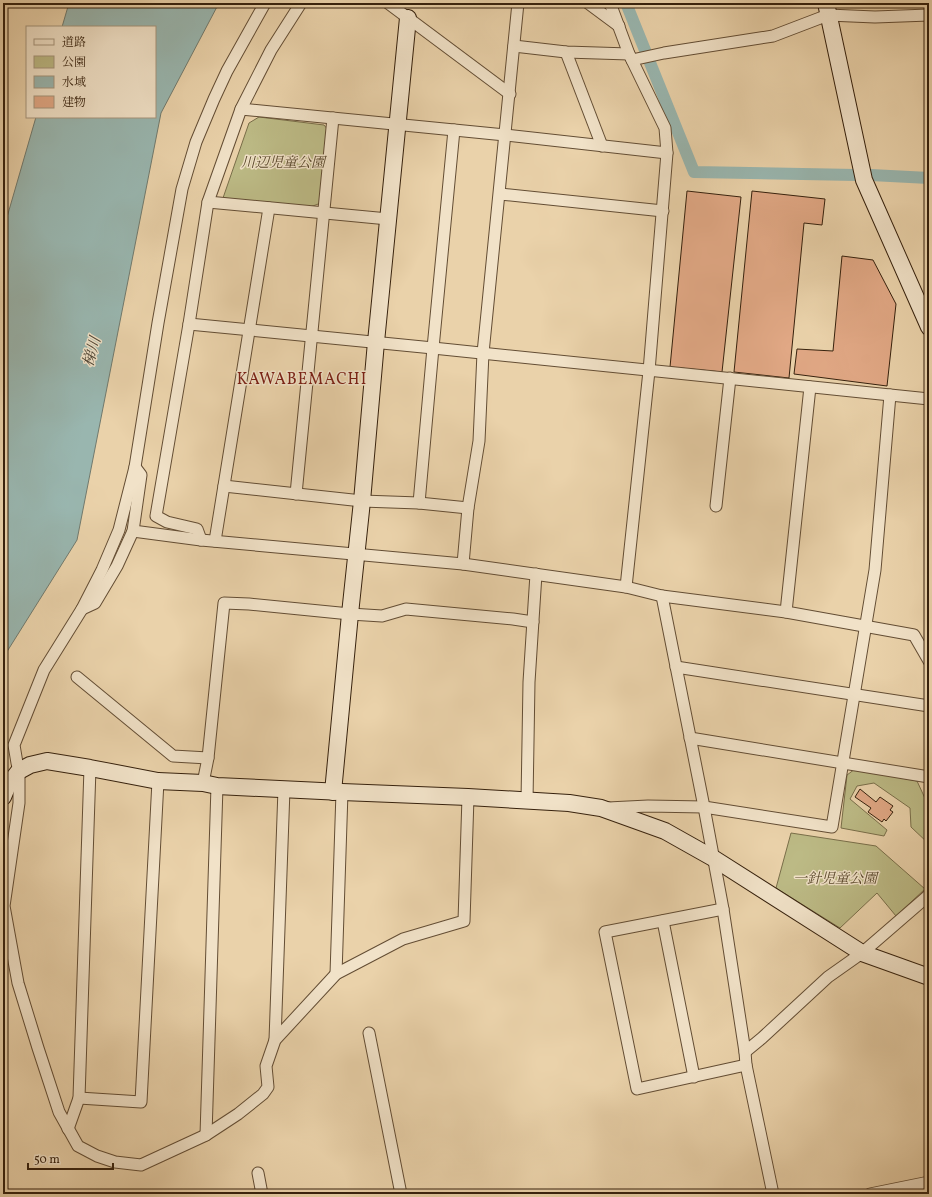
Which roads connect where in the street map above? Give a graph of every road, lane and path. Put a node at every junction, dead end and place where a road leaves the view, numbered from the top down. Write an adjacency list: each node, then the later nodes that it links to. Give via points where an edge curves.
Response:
1 (266, 3): 40 (street, via 214,99 196,142 184,182)
2 (301, 3): 15 (street, via 271,50)
3 (388, 3): 9 (street)
4 (518, 3): 11 (street)
5 (588, 3): 10 (street)
6 (610, 3): 10 (street)
7 (827, 9): 8 (street, via 875,17); 13 (street, via 773,36); 29 (street, via 864,180)
8 (929, 15)
9 (408, 18): 14 (street); 17 (street)
10 (619, 27): 13 (street)
11 (514, 46): 12 (street); 14 (street)
12 (566, 52): 13 (street); 20 (street)
13 (633, 57): 21 (street, via 665,128)
14 (510, 94): 19 (street)
15 (241, 109): 16 (street); 23 (street)
16 (334, 118): 17 (street); 26 (street)
17 (397, 124): 18 (street); 27 (street)
18 (454, 130): 19 (street); 33 (street)
19 (505, 135): 20 (street); 22 (street)
20 (602, 146): 21 (street)
21 (667, 153): 25 (street)
22 (500, 194): 25 (street); 34 (street)
23 (208, 202): 24 (street); 28 (street)
24 (269, 208): 26 (street); 30 (street)
25 (663, 211): 35 (street)
26 (324, 213): 27 (street); 31 (street)
27 (388, 219): 32 (street)
28 (189, 324): 30 (street); 48 (street, via 156,516 166,522 197,529)
29 (929, 327)
30 (249, 330): 31 (street); 41 (street)
31 (312, 336): 32 (street); 42 (street)
32 (376, 342): 33 (street); 43 (street)
33 (433, 348): 34 (street); 44 (street)
34 (483, 353): 35 (street); 46 (street, via 479,441)
35 (650, 371): 36 (street); 53 (street)
36 (730, 378): 37 (street); 45 (street)
37 (810, 386): 38 (street); 56 (street)
38 (890, 395): 39 (street); 59 (street, via 875,570)
39 (929, 399)
40 (135, 467): 47 (street, via 140,475); 55 (street, via 119,530)
41 (224, 486): 42 (street); 49 (street)
42 (296, 494): 43 (street)
43 (362, 501): 44 (street); 50 (street)
44 (419, 504): 46 (street)
45 (716, 506)
46 (468, 508): 51 (street)
47 (133, 531): 48 (street); 55 (street, via 117,566 95,603)
48 (201, 540): 49 (street)
49 (215, 541): 50 (street)
50 (357, 554): 51 (street); 57 (street)
51 (463, 564): 52 (street)
52 (536, 574): 53 (street); 58 (street)
53 (626, 588): 54 (street)
54 (662, 596): 56 (street); 61 (street)
55 (82, 608): 69 (street, via 44,670 14,745)
56 (786, 612): 59 (street)
57 (350, 614): 58 (street, via 382,616 406,609); 66 (street, via 224,603); 74 (street)
58 (533, 622): 77 (street)
59 (866, 626): 60 (street, via 914,635); 63 (street)
60 (929, 660)
61 (676, 668): 63 (street); 65 (street)
62 (77, 677): 66 (street, via 173,756)
63 (854, 694): 64 (street); 67 (street)
64 (929, 706)
65 (690, 738): 67 (street); 78 (street)
66 (208, 758): 72 (street)
67 (843, 763): 70 (street); 78 (street, via 832,827)
68 (90, 768): 69 (street, via 47,761); 71 (street); 92 (street)
69 (19, 771): 75 (street, via 8,785); 93 (street, via 19,803 4,906 18,983 59,1112)
70 (929, 777)
71 (158, 781): 72 (street); 92 (street, via 141,1102)
72 (210, 784): 73 (street); 94 (street)
73 (284, 789): 74 (street); 88 (street)
74 (338, 792): 76 (street); 85 (street)
75 (3, 797)
76 (468, 797): 77 (street); 85 (street, via 464,920 402,939)
77 (527, 801): 79 (street)
78 (704, 807): 79 (street); 80 (street)
79 (601, 808): 80 (street, via 665,831)
80 (713, 858): 82 (street); 84 (street)
81 (929, 895): 84 (street)
82 (723, 909): 83 (street); 89 (street)
83 (663, 921): 91 (street); 91 (street, via 605,932 637,1089)
84 (862, 953): 86 (street); 89 (street, via 828,977)
85 (336, 974): 88 (street)
86 (929, 977)
87 (369, 1033): 98 (street)
88 (275, 1040): 94 (street, via 266,1066 268,1087 263,1094)
89 (745, 1052): 90 (street)
90 (746, 1065): 91 (street); 99 (street)
91 (694, 1077)
92 (79, 1098): 93 (street)
93 (68, 1129): 94 (street, via 78,1146 97,1156 115,1162 141,1165)
94 (206, 1135)
95 (258, 1173): 97 (street)
96 (929, 1182): 100 (street)
97 (262, 1194)
98 (401, 1194)
99 (773, 1194)
100 (870, 1194)

